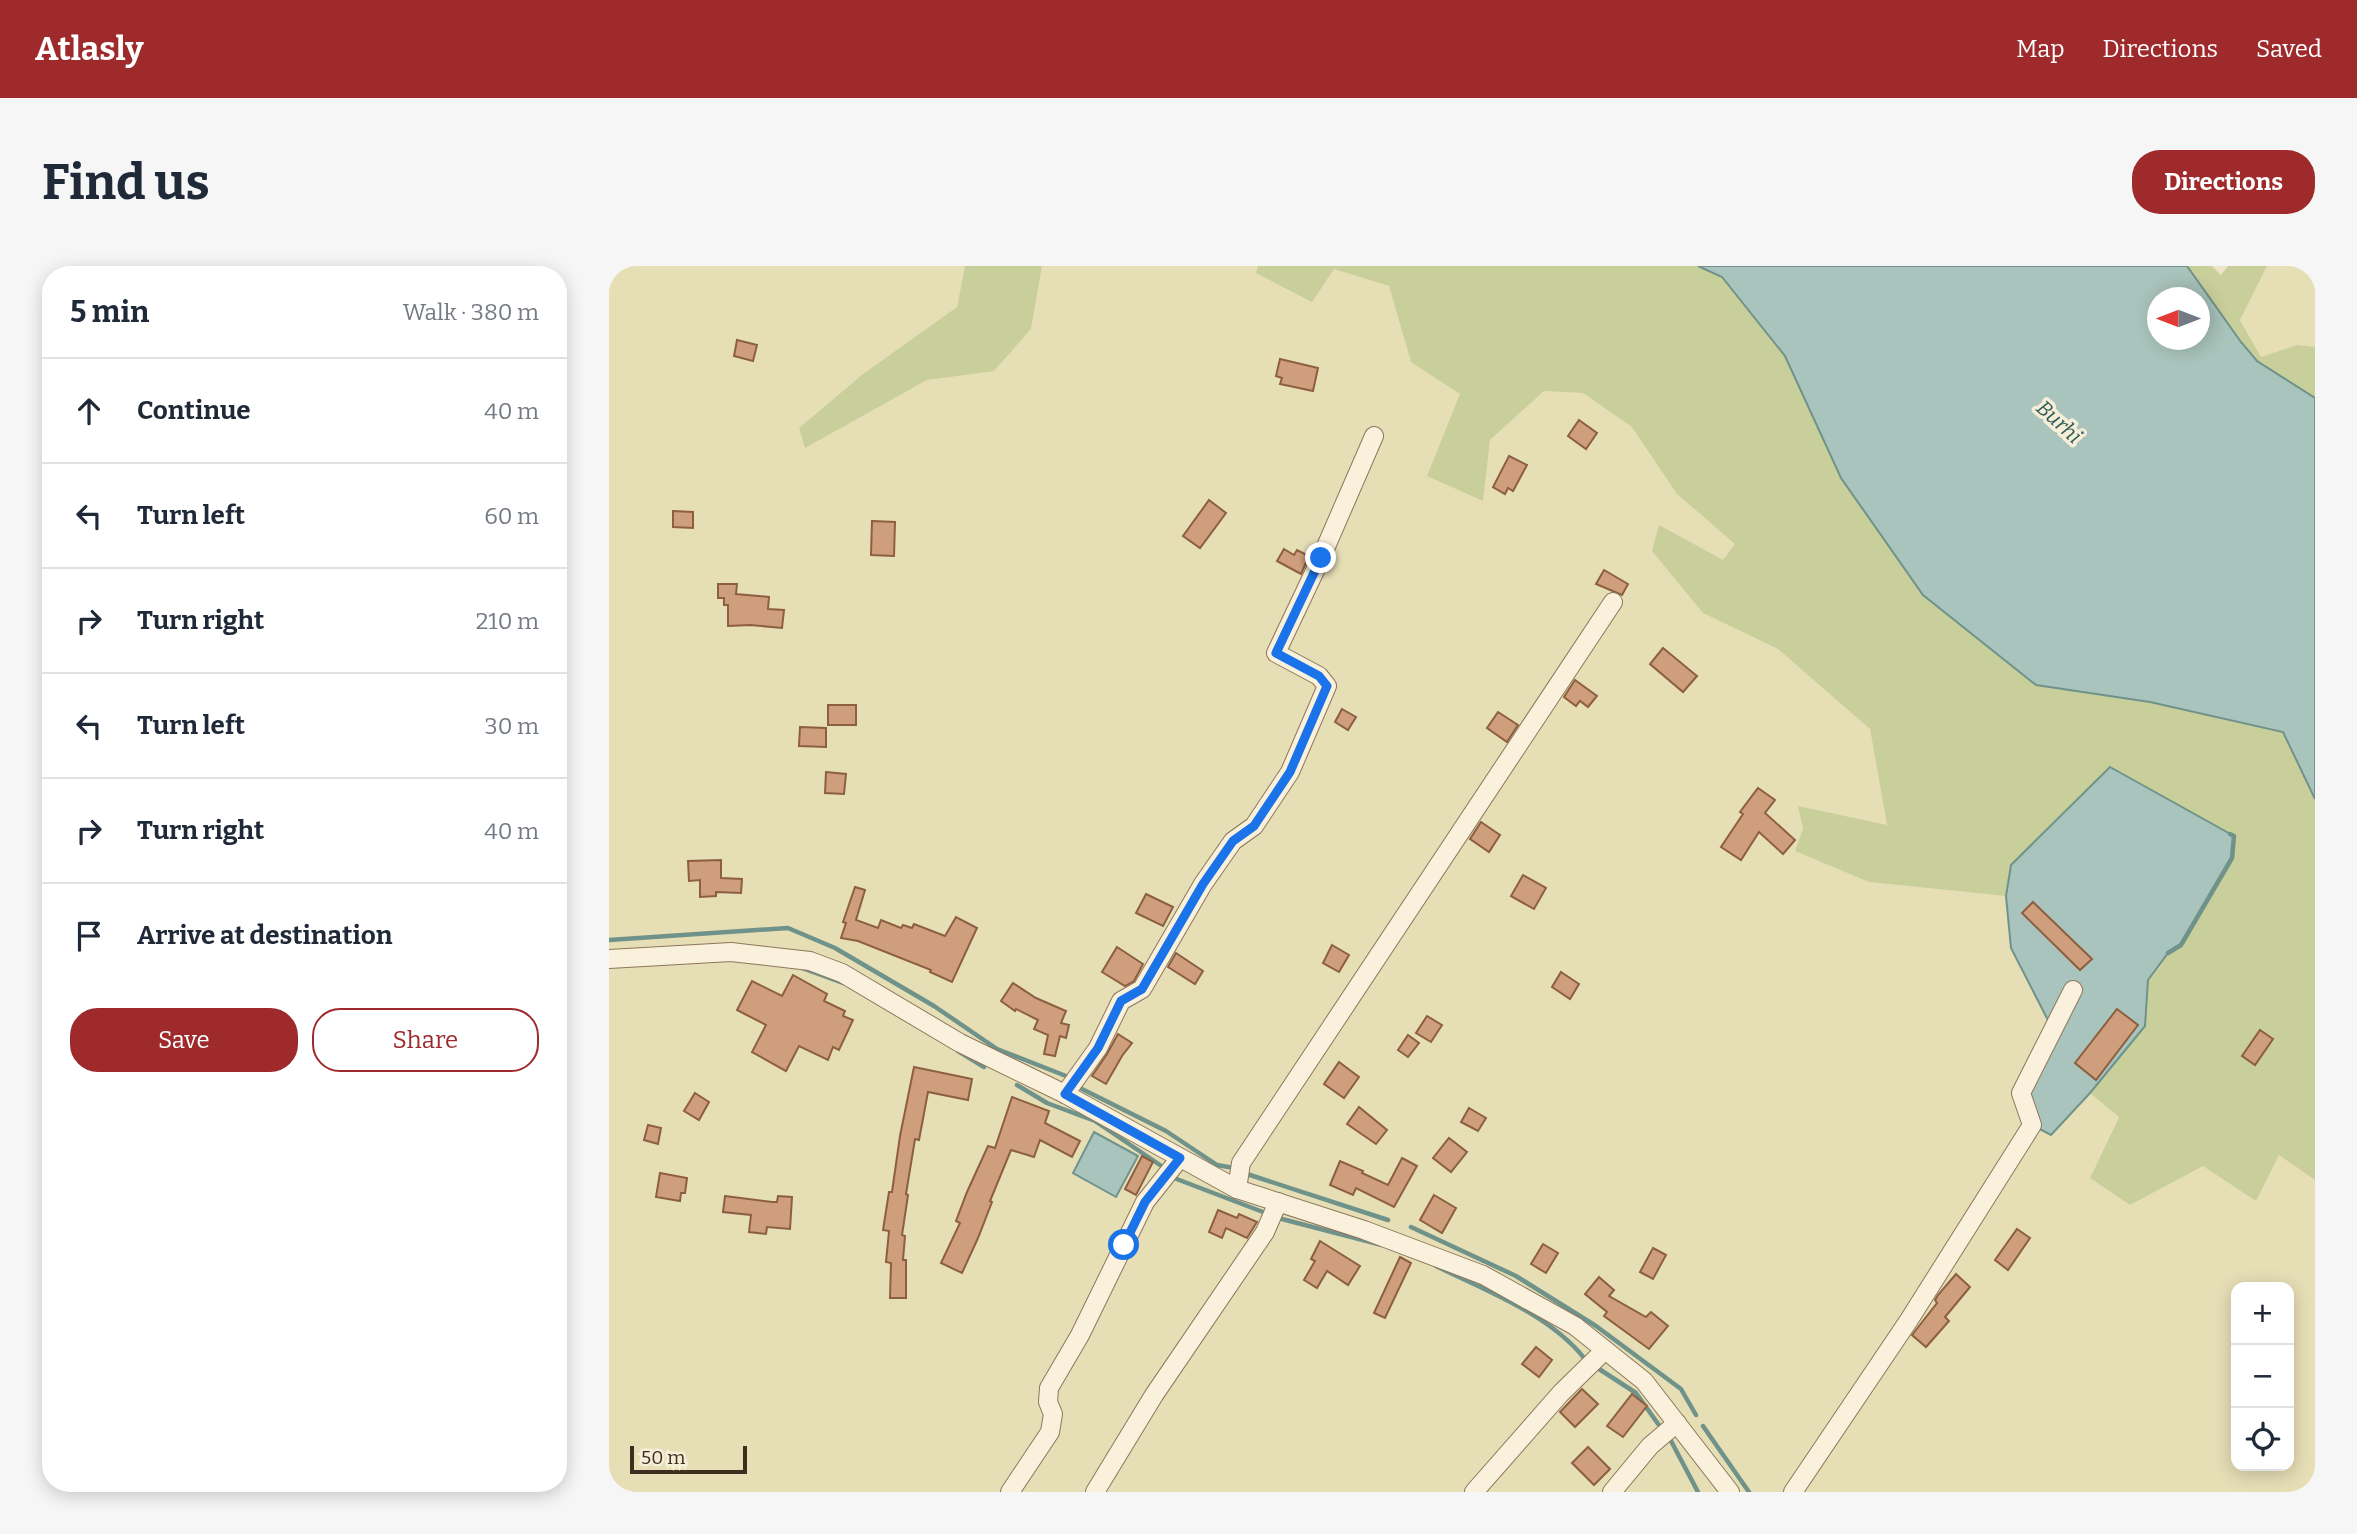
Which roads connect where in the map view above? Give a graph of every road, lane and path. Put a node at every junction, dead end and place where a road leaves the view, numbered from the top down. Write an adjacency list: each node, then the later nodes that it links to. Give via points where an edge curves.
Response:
1 (1374, 436): 5 (street, via 1276,653 1319,676 1327,686 1290,772 1254,826 1233,841 1203,884 1142,989 1121,1001 1098,1048)
2 (1613, 602): 7 (street, via 1241,1163)
3 (609, 959): 5 (street, via 731,952 810,961 842,972 960,1043)
4 (2073, 990): 16 (street, via 2021,1093 2032,1125)
5 (1065, 1094): 6 (street)
6 (1180, 1158): 7 (street); 12 (street, via 1145,1202 1049,1388 1050,1432)
7 (1237, 1189): 8 (street)
8 (1278, 1202): 9 (street, via 1483,1275 1575,1326); 13 (street, via 1265,1232 1154,1395)
9 (1605, 1350): 10 (street, via 1644,1381); 14 (street)
10 (1677, 1423): 11 (street); 15 (street, via 1650,1446)
11 (1722, 1489)
12 (1010, 1492)
13 (1095, 1492)
14 (1474, 1492)
15 (1612, 1492)
16 (1793, 1492)

